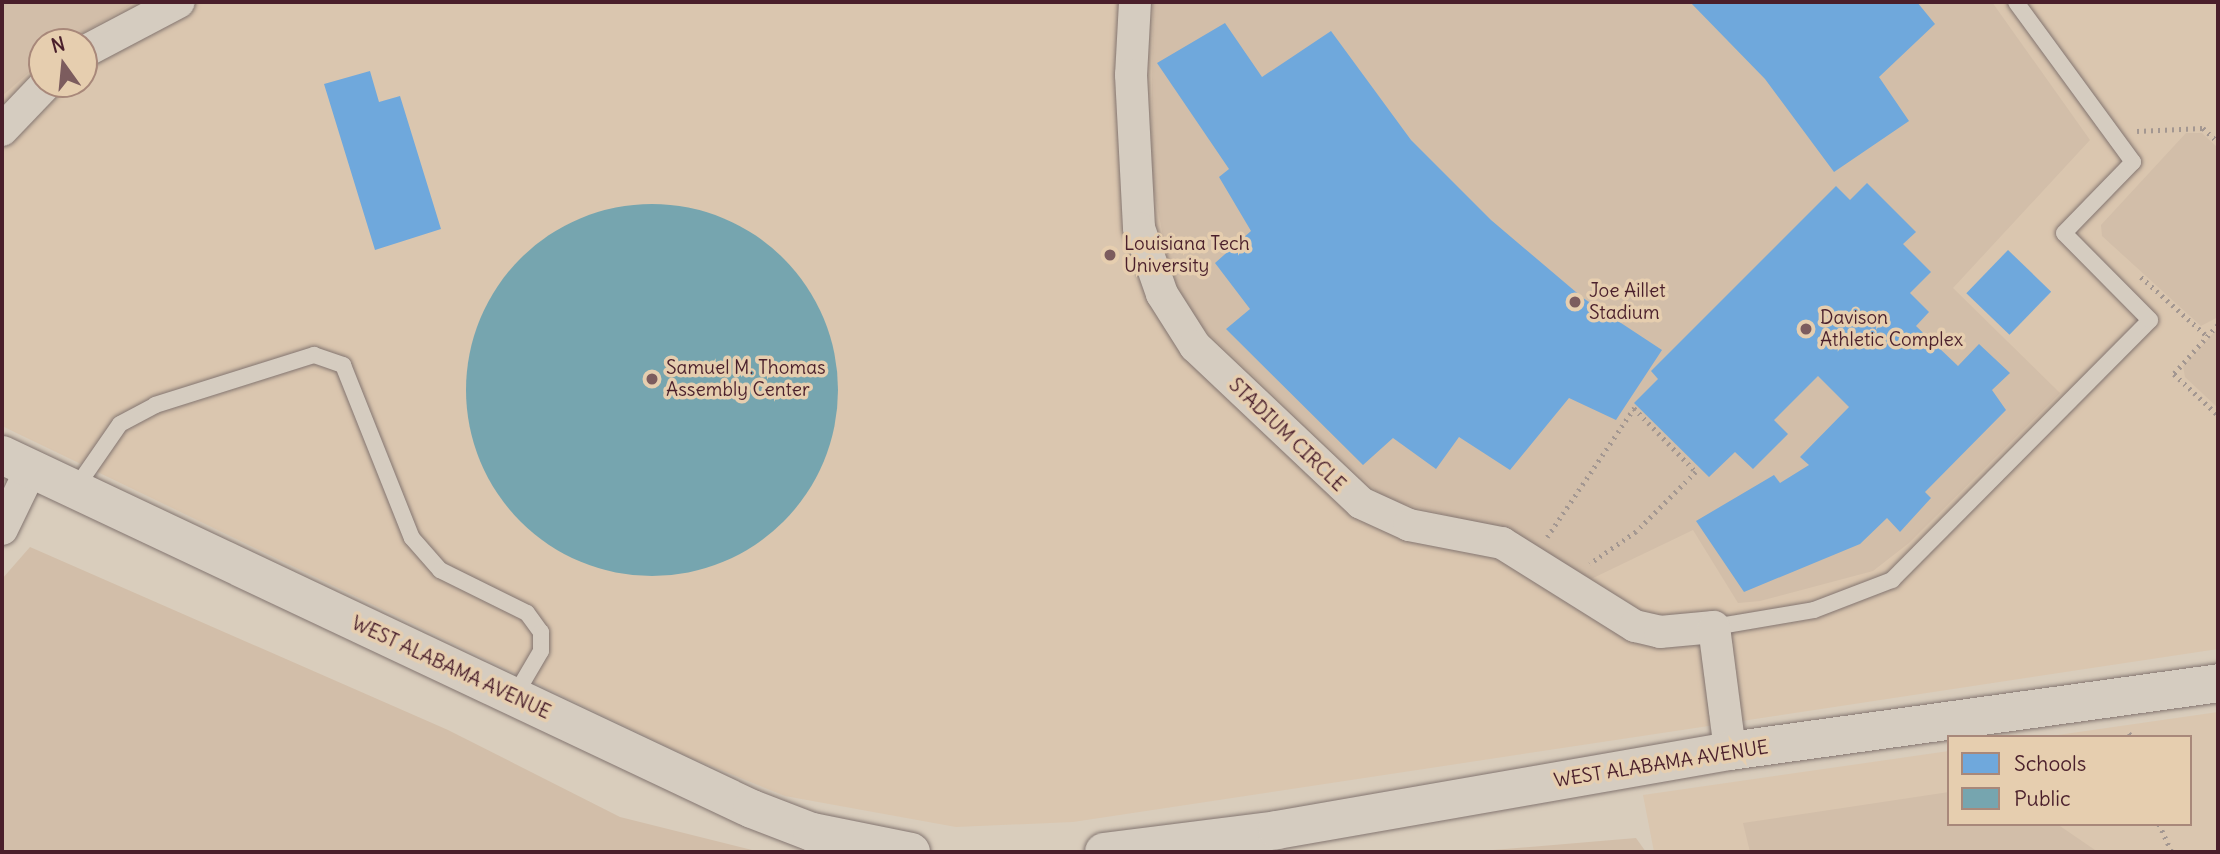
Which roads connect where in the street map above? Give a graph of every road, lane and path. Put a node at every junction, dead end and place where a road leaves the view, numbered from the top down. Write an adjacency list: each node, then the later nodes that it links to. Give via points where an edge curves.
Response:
1 (179, 2): 4 (street)
2 (1135, 2): 18 (street, STADIUM CIRCLE, via 1131,75 1139,229 1162,294 1195,346 1361,503 1409,525 1502,543 1635,626 1660,632)
3 (2016, 2): 7 (lane)
4 (98, 45)
5 (33, 98): 6 (street)
6 (2, 130)
7 (2112, 133): 8 (path, via 2203,128); 18 (lane, via 2133,162 2064,233 2150,320 1902,573 1858,597 1814,610)
8 (2218, 142)
9 (2132, 269): 11 (path)
10 (2218, 325): 11 (path)
11 (2208, 337): 12 (path, via 2174,374)
12 (2218, 415)
13 (16, 462): 14 (main road, WEST ALABAMA AVENUE); 15 (street)
14 (75, 489): 20 (main road, WEST ALABAMA AVENUE); 20 (lane, via 120,424 155,405 314,355 343,365 412,538 440,569 527,613 541,632 541,651)
15 (2, 530)
16 (1546, 539): 17 (path, via 1634,408 1696,472 1636,533)
17 (1589, 565)
18 (1714, 626): 21 (street)
19 (2218, 683): 21 (main road, WEST ALABAMA AVENUE)
20 (514, 697): 23 (main road, WEST ALABAMA AVENUE, via 752,810 812,832)
21 (1730, 751): 24 (main road, WEST ALABAMA AVENUE, via 1277,830)
22 (2160, 826): 25 (path)
23 (911, 852)
24 (1104, 852)
25 (2172, 852)

